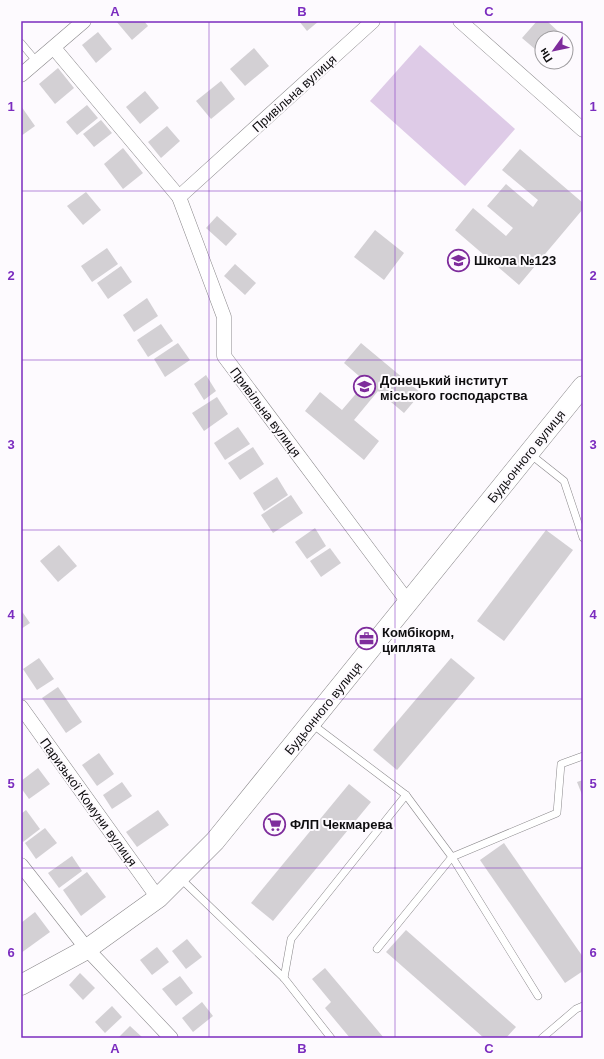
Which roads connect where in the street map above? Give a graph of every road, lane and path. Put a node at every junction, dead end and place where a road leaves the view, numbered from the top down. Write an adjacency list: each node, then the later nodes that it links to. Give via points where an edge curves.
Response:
1 (84, 21): 5 (street)
2 (373, 21): 9 (street, Привільна вулиця)
3 (460, 21): 8 (street)
4 (21, 43): 6 (lane)
5 (54, 48): 6 (street); 9 (street, Привільна вулиця)
6 (37, 62): 7 (street)
7 (21, 75)
8 (583, 130)
9 (179, 196): 13 (street, Привільна вулиця, via 224,317 224,356)
10 (583, 386): 11 (main road, Будьонного вулиця)
11 (529, 453): 12 (lane, via 564,481); 13 (main road, Будьонного вулиця)
12 (583, 538)
13 (408, 602): 15 (main road, Будьонного вулиця)
14 (21, 707): 21 (street, Паризької Комуни вулиця)
15 (310, 723): 17 (lane); 20 (main road, Будьонного вулиця, via 215,841)
16 (583, 756): 18 (lane, via 561,764 558,813)
17 (406, 795): 18 (lane); 24 (lane, via 291,939)
18 (452, 857): 23 (lane); 26 (lane)
19 (21, 865): 22 (street)
20 (179, 877): 21 (main road, Будьонного вулиця); 24 (lane)
21 (158, 898): 22 (main road, Будьонного вулиця)
22 (87, 948): 25 (main road, Будьонного вулиця); 28 (street)
23 (377, 949)
24 (284, 978): 29 (lane)
25 (21, 985)
26 (538, 996)
27 (583, 1006): 30 (lane)
28 (171, 1038)
29 (331, 1038)
30 (542, 1038)

